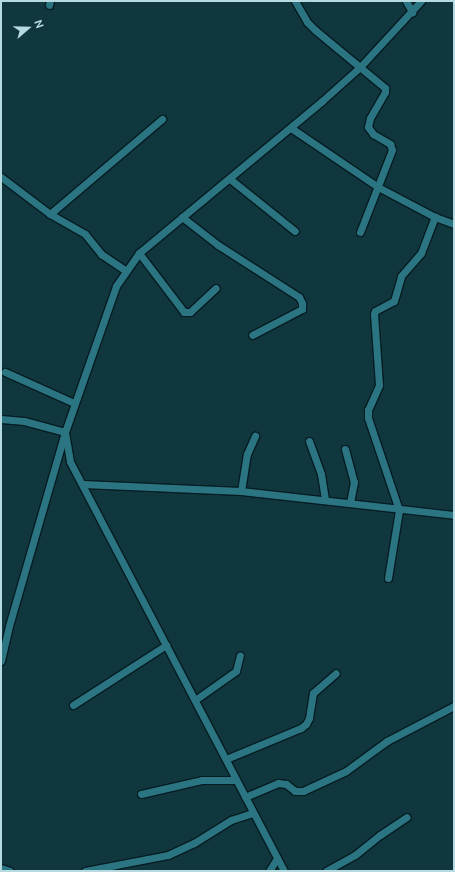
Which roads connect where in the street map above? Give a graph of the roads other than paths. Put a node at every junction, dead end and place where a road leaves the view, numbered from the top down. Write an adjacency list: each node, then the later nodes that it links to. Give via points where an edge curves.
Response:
1 (295, 1): 5 (street, via 307,22)
2 (406, 1): 4 (street)
3 (421, 1): 4 (street)
4 (412, 12): 5 (street)
5 (360, 67): 7 (street); 10 (street, via 385,88 368,124 373,134 392,146)
6 (162, 119): 11 (street)
7 (291, 128): 9 (street); 10 (street)
8 (1, 177): 11 (street)
9 (230, 178): 12 (street); 15 (street)
10 (378, 188): 13 (street); 16 (street)
11 (50, 214): 18 (street, via 85,234 101,254)
12 (182, 217): 17 (street); 20 (street, via 218,245 299,297 302,309)
13 (435, 217): 14 (street); 32 (street, via 421,253 401,276 394,301 374,314 378,385 367,413)
14 (453, 222)
15 (295, 231)
16 (360, 232)
17 (139, 253): 18 (street); 19 (street, via 184,312 190,312)
18 (126, 271): 22 (street, via 116,286)
19 (216, 288)
20 (252, 335)
21 (5, 372): 22 (street)
22 (74, 403): 24 (street)
23 (1, 419): 24 (street, via 24,421)
24 (65, 432): 28 (street, via 70,460); 37 (street)
25 (254, 436): 29 (street, via 247,454)
26 (309, 442): 30 (street, via 321,474)
27 (345, 450): 31 (street, via 353,478)
28 (82, 484): 29 (street); 35 (street)
29 (241, 491): 30 (street)
30 (324, 500): 31 (street)
31 (350, 503): 32 (street)
32 (399, 510): 33 (street); 34 (street)
33 (454, 515)
34 (388, 578)
35 (166, 645): 39 (street); 40 (street)
36 (240, 655): 39 (street, via 236,671)
37 (1, 660)
38 (336, 673): 42 (street, via 313,693 309,718 301,728)
39 (195, 700): 42 (street)
40 (73, 705)
41 (454, 706): 45 (street, via 387,741 346,771 303,791 295,791 286,784 278,783)
42 (226, 759): 43 (street)
43 (236, 780): 44 (street, via 202,780); 45 (street)
44 (141, 794)
45 (245, 797): 46 (street)
46 (253, 813): 48 (street); 51 (street, via 231,820 194,843 168,855)
47 (407, 818): 54 (street, via 355,855)
48 (277, 858): 52 (street); 53 (street)
49 (1, 868): 50 (street)
50 (10, 871)
51 (85, 871)
52 (269, 871)
53 (284, 871)
54 (326, 871)

